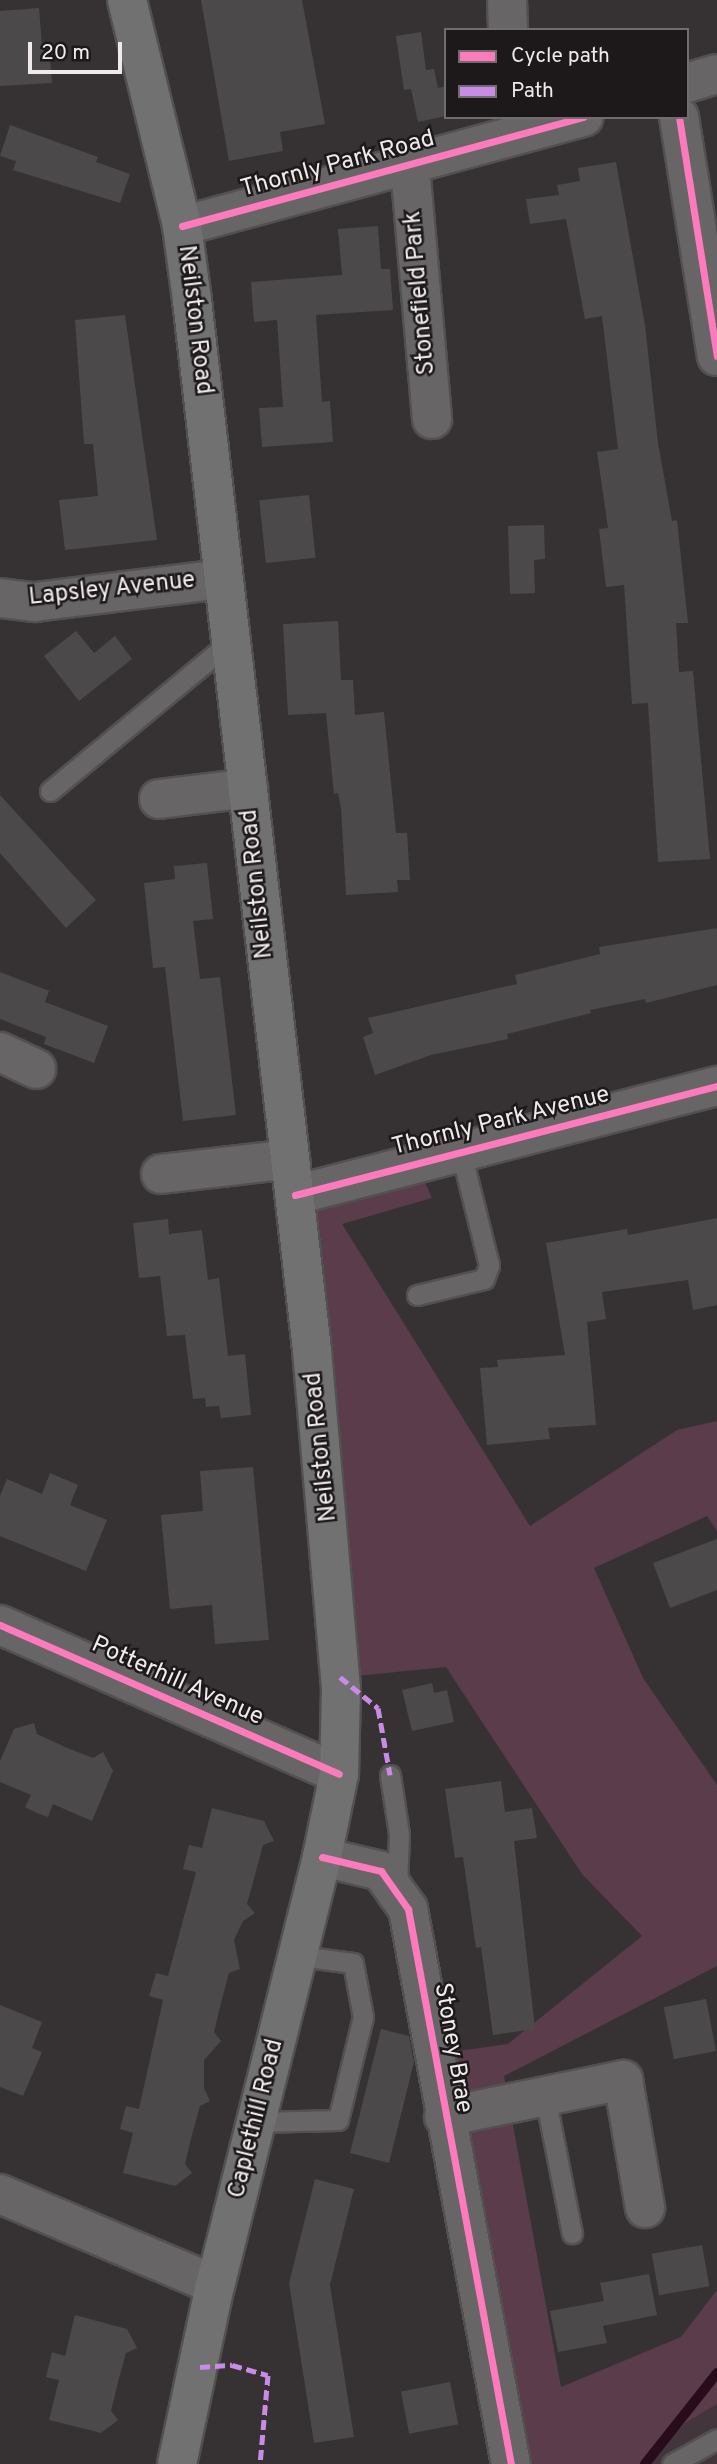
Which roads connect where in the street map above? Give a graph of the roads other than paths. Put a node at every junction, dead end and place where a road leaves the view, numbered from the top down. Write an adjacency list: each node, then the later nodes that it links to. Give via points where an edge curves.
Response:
1 (127, 0): 10 (main road, Neilston Road)
2 (507, 0): 3 (street)
3 (508, 28)
4 (717, 74): 5 (street)
5 (689, 82)
6 (570, 119): 8 (street, Thornly Park Road)
7 (679, 119): 11 (street)
8 (532, 125): 9 (street, Thornly Park Road)
9 (410, 167): 10 (street, Thornly Park Road); 12 (street, Stonefield Park)
10 (182, 226): 13 (main road, Neilston Road)
11 (717, 356)
12 (432, 419)
13 (223, 579): 14 (street, Lapsley Avenue, via 35,602); 15 (main road, Neilston Road)
14 (0, 598)
15 (230, 642): 16 (main road, Neilston Road); 17 (lane)
16 (247, 788): 18 (street); 24 (main road, Neilston Road)
17 (50, 791)
18 (159, 799)
19 (0, 1052): 20 (street)
20 (36, 1069)
21 (717, 1086): 22 (street, Thornly Park Avenue)
22 (461, 1153): 24 (street, Thornly Park Avenue); 25 (lane, via 489,1265 484,1279)
23 (161, 1174): 24 (street, Thornly Park Avenue)
24 (293, 1177): 27 (main road, Neilston Road, via 339,1630)
25 (417, 1295)
26 (0, 1625): 27 (street, Potterhill Avenue)
27 (339, 1773): 29 (main road, Caplethill Road)
28 (390, 1775): 30 (lane, via 399,1834)
29 (322, 1857): 30 (street, via 381,1871); 31 (main road, Caplethill Road)
30 (397, 1889): 33 (street, Stoney Brae, via 408,1909)
31 (299, 1956): 34 (main road, Caplethill Road); 34 (lane, via 354,1963 363,2017 338,2120)
32 (545, 2096): 33 (street, Stoney Brae); 36 (street, Stoney Brae, via 623,2080); 37 (lane)
33 (444, 2117): 41 (street, Stoney Brae)
34 (256, 2122): 38 (main road, Caplethill Road)
35 (0, 2194): 38 (street)
36 (645, 2208)
37 (572, 2233)
38 (215, 2285): 40 (main road, Caplethill Road)
39 (717, 2439): 42 (lane)
40 (177, 2464)
41 (511, 2464)
42 (672, 2464)

